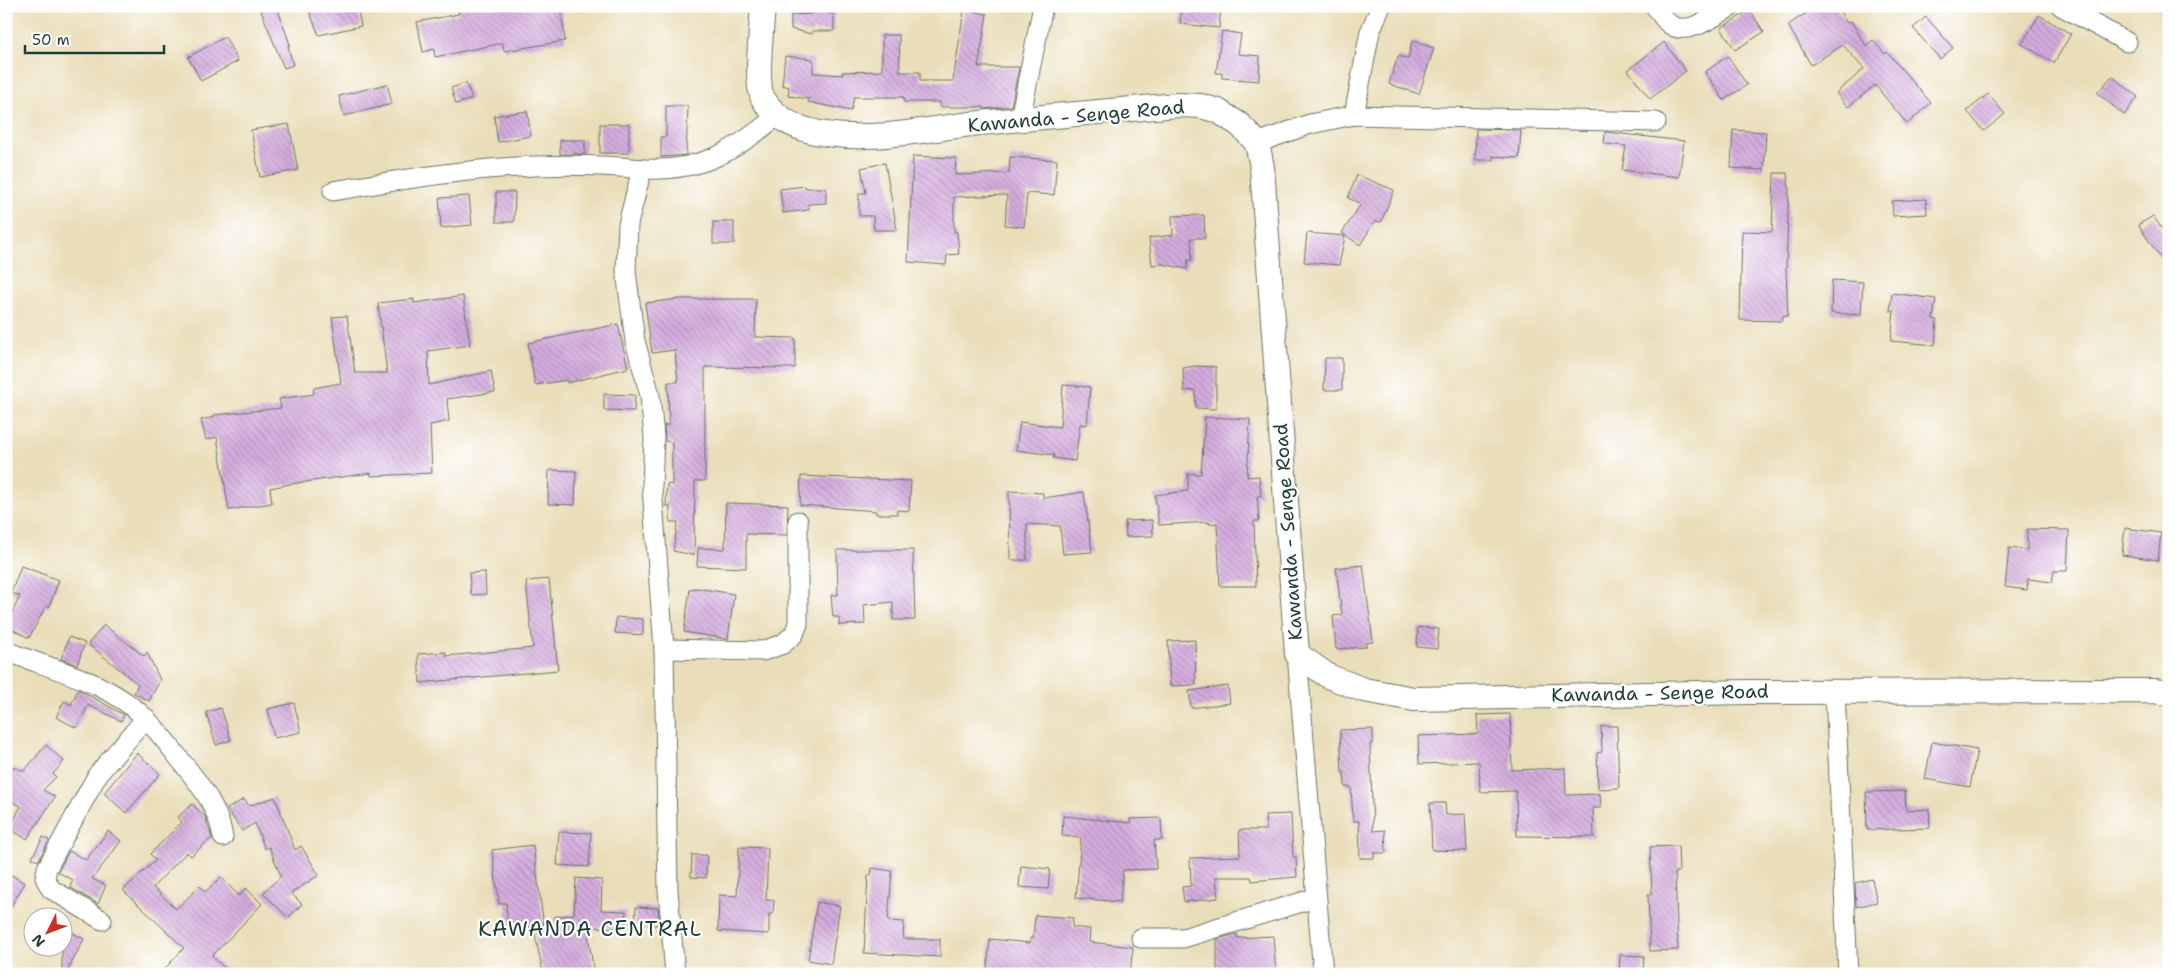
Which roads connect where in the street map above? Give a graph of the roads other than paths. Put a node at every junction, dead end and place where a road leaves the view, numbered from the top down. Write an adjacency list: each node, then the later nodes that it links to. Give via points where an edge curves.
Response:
1 (763, 6): 9 (street, Kawanda - Senge Road, via 759,76 762,98)
2 (1043, 6): 10 (street)
3 (1381, 6): 8 (street, via 1370,32)
4 (1655, 6): 5 (street, via 1668,24 1681,28 1694,27)
5 (1732, 6)
6 (2060, 6): 7 (street)
7 (2127, 42)
8 (1354, 115): 11 (street); 12 (street, via 1310,124)
9 (776, 116): 10 (street, Kawanda - Senge Road, via 798,128 822,134 871,136); 13 (street, via 724,155 662,170)
10 (1020, 119): 12 (street, Kawanda - Senge Road, via 1178,105 1201,106 1218,111 1240,125)
11 (1656, 122)
12 (1257, 144): 18 (street, Kawanda - Senge Road, via 1262,167)
13 (642, 169): 14 (street, via 544,164 446,172); 16 (street, via 628,224 626,271 635,341 651,404 654,437 652,487)
14 (333, 191)
15 (798, 521): 16 (street, via 798,624 794,634 783,644 763,651)
16 (664, 649): 26 (street, via 668,890)
17 (6, 651): 21 (street, via 81,678 115,695)
18 (1297, 654): 19 (street, Kawanda - Senge Road, via 1328,676 1364,690 1414,698); 23 (street)
19 (1835, 692): 20 (street, Kawanda - Senge Road); 28 (street)
20 (2169, 693)
21 (146, 718): 22 (street, via 199,784 219,817); 24 (street, via 98,774 47,868 45,878 51,889)
22 (222, 837)
23 (1315, 898): 25 (street, via 1183,938); 27 (street)
24 (102, 920)
25 (1141, 938)
26 (675, 974)
27 (1322, 974)
28 (1848, 974)

